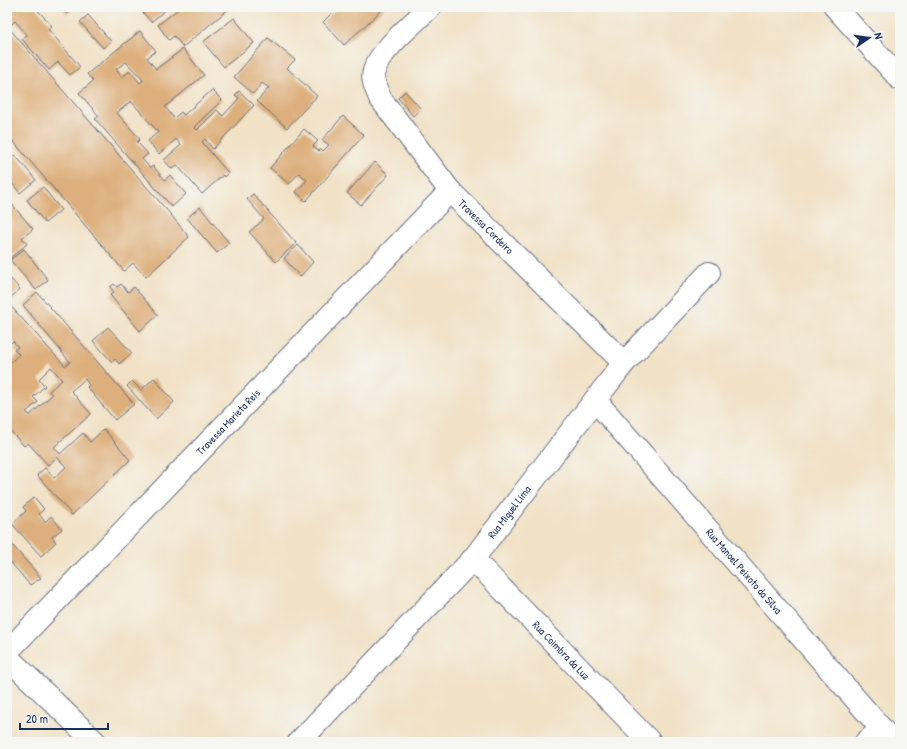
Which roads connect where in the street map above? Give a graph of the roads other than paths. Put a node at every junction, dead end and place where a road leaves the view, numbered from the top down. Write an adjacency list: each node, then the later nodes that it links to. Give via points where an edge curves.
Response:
1 (430, 7): 4 (street, Travessa Cordeiro, via 395,41 373,72 380,98)
2 (835, 7): 3 (street)
3 (900, 79)
4 (450, 192): 6 (street, Travessa Cordeiro); 9 (street, Travessa Marieta Reis)
5 (709, 273): 6 (street, Rua Miguel Lima)
6 (624, 364): 7 (street, Rua Miguel Lima)
7 (595, 400): 8 (street, Rua Miguel Lima); 11 (street, Rua Manoel Peixoto da Silva)
8 (473, 559): 13 (street, Rua Miguel Lima); 14 (street, Rua Coimbra da Luz)
9 (7, 652)
10 (7, 657): 12 (street)
11 (880, 738)
12 (95, 742)
13 (299, 742)
14 (650, 742)

